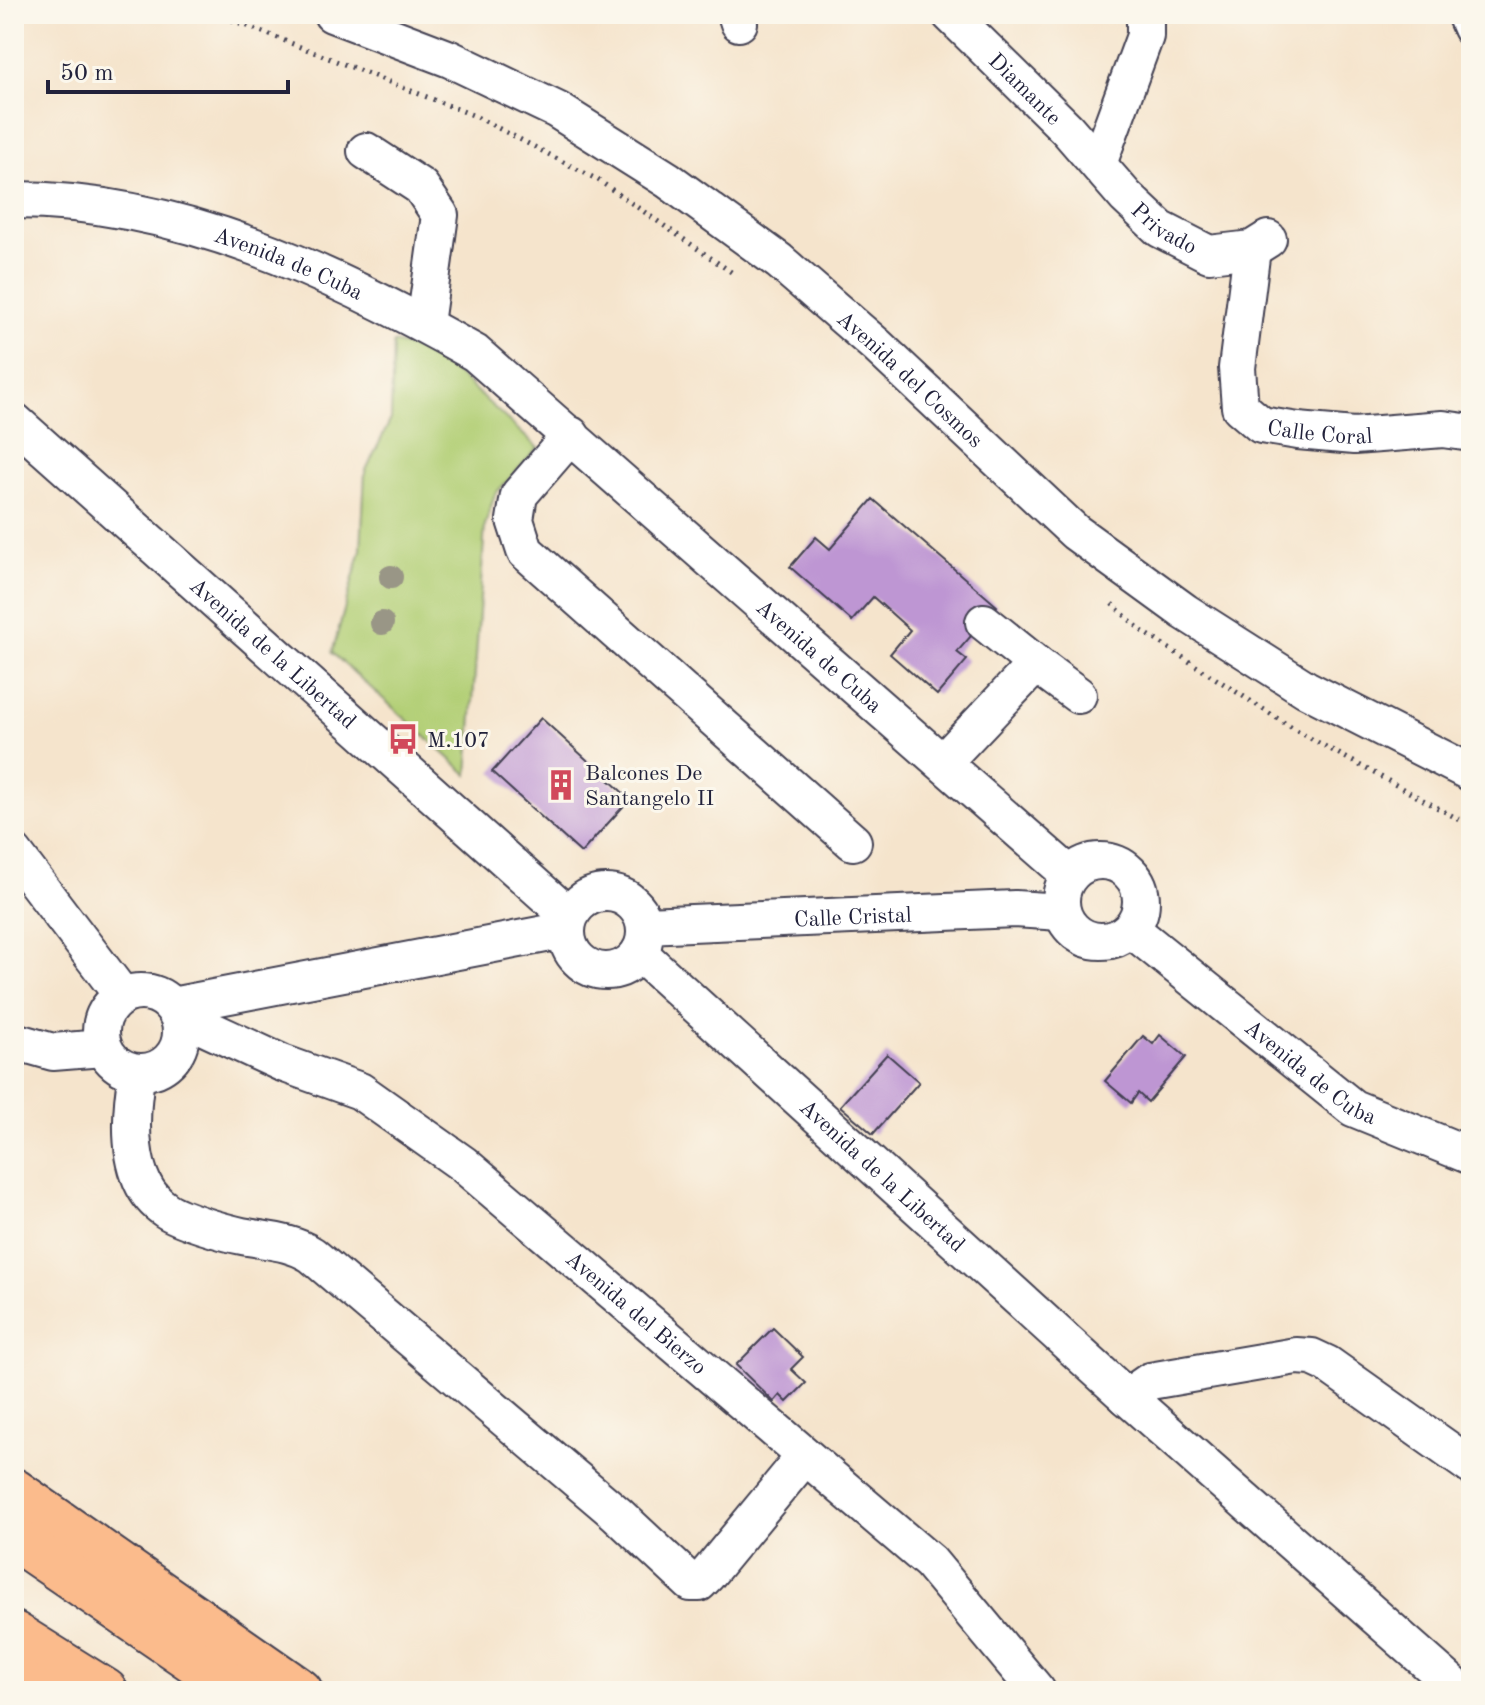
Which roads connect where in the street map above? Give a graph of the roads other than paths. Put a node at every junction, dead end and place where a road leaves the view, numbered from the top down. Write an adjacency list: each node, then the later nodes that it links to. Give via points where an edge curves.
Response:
1 (332, 14): 18 (street, Avenida del Cosmos, via 450,59 557,110 668,180 779,261 1075,532 1185,612 1306,689)
2 (950, 14): 7 (street, Diamante)
3 (1145, 14): 7 (street, via 1145,36)
4 (1465, 14): 5 (street)
5 (1471, 28)
6 (366, 151): 10 (street, via 421,187 440,215)
7 (1098, 164): 9 (street, Privado, via 1160,229 1209,254)
8 (14, 200): 10 (street, Avenida de Cuba, via 144,214 259,247)
9 (1260, 244): 12 (street, Calle Coral, via 1237,368 1240,407 1261,425 1354,436 1443,429)
10 (425, 324): 13 (street, Avenida de Cuba, via 475,353)
11 (14, 421): 23 (street, Avenida de la Libertad)
12 (1471, 433)
13 (571, 435): 17 (street, Avenida de Cuba); 19 (street, via 519,495 515,520 525,551)
14 (984, 622): 15 (street)
15 (1036, 664): 16 (street); 17 (street)
16 (1078, 695)
17 (944, 761): 21 (street, Avenida de Cuba)
18 (1471, 773)
19 (853, 842)
20 (14, 853): 26 (street)
21 (1070, 875): 22 (street); 24 (street, via 1093,862 1121,866 1141,894)
22 (1061, 912): 24 (street, via 1070,927 1096,941 1110,941); 25 (street, Calle Cristal, via 1015,909)
23 (568, 923): 25 (street, via 583,899 613,893 626,897); 25 (street, via 574,955 596,970 623,967); 27 (street)
24 (1131, 929): 31 (street, Avenida de Cuba, via 1353,1108)
25 (642, 939): 32 (street, Avenida de la Libertad)
26 (122, 995): 27 (street, via 148,992); 29 (street, via 101,1021)
27 (175, 1010): 30 (street, via 182,1029 174,1056 155,1070); 33 (street, Avenida del Bierzo, via 282,1063 360,1091 463,1164)
28 (14, 1041): 29 (street, via 53,1052)
29 (103, 1048): 30 (street, via 111,1060)
30 (137, 1072): 33 (street, via 131,1107 134,1155 154,1199 167,1211 239,1235 295,1244 312,1255 691,1583 707,1575)
31 (1471, 1156)
32 (1127, 1397): 34 (street, via 1150,1381 1312,1357); 44 (street, Avenida de la Libertad)
33 (805, 1456): 43 (street, Avenida del Bierzo, via 930,1562)
34 (1471, 1466)
35 (14, 1491): 42 (highway)
36 (14, 1538): 41 (highway)
37 (14, 1634): 40 (highway)
38 (14, 1678): 39 (highway)
39 (34, 1691)
40 (105, 1691)
41 (238, 1691)
42 (300, 1691)
43 (1037, 1691)
44 (1460, 1691)

